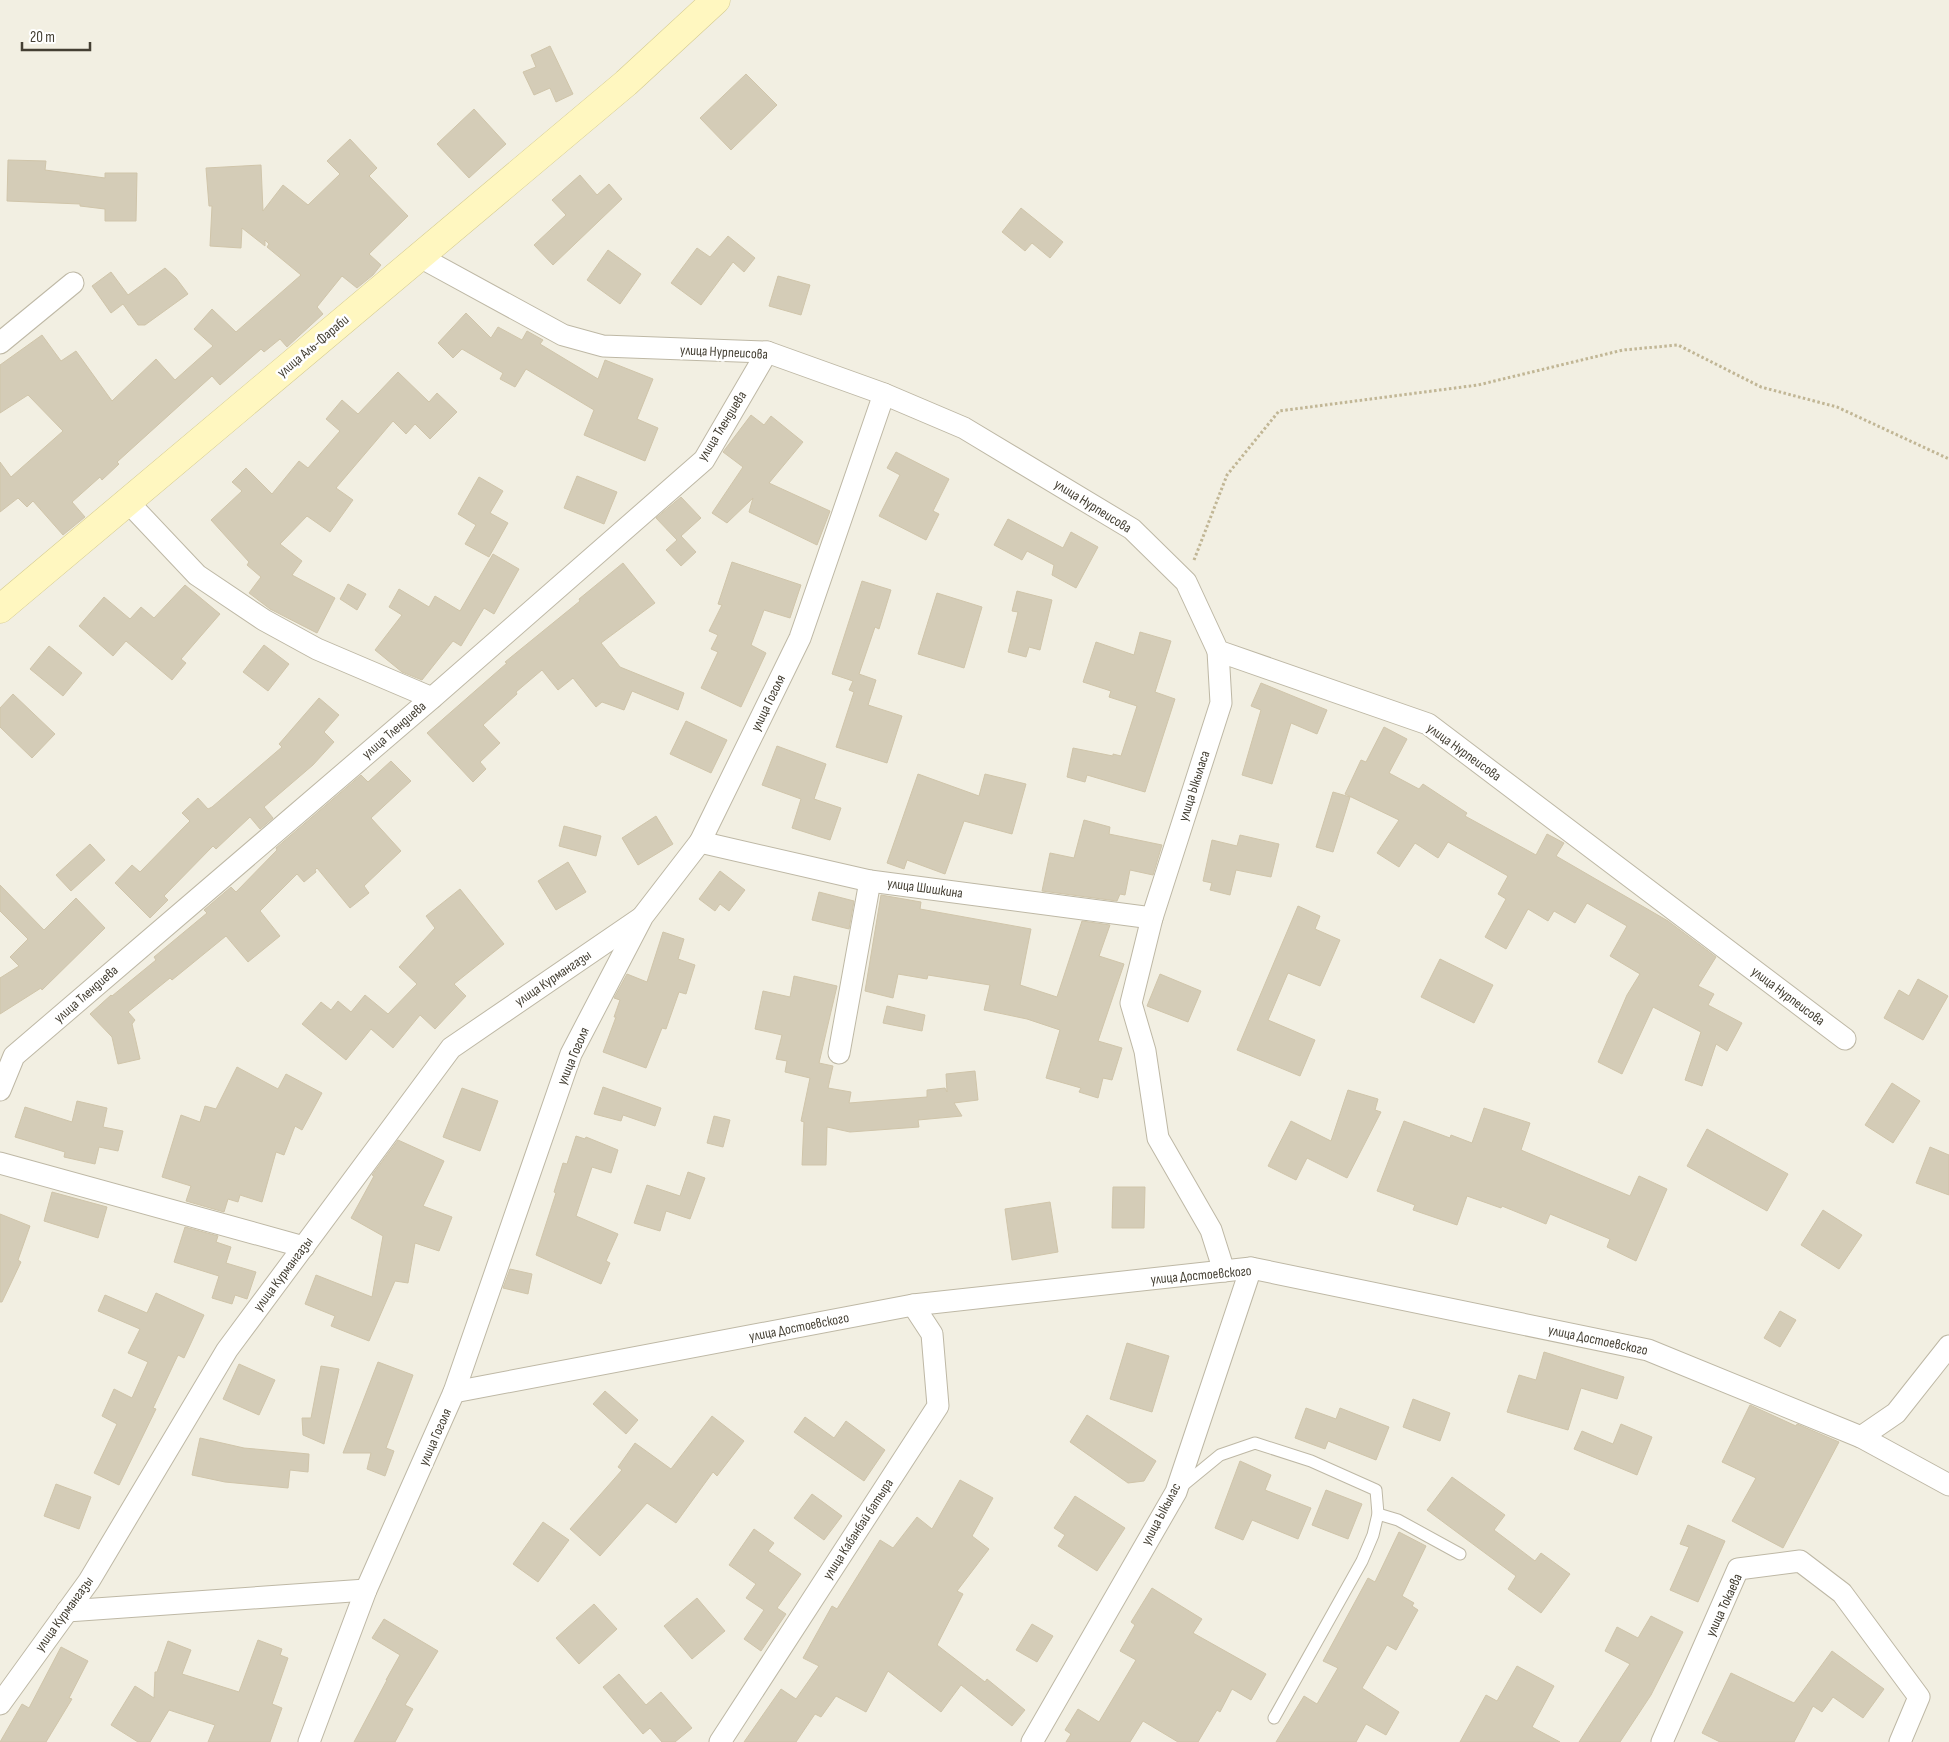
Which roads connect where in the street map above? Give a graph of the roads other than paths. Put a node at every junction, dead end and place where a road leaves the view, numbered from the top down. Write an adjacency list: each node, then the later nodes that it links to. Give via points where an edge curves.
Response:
1 (716, 0): 2 (main road, улица Аль-Фараби, via 626,83)
2 (420, 257): 5 (street, улица Нурпеисова, via 563,335 587,342 603,346); 7 (main road, улица Аль-Фараби)
3 (73, 283): 4 (street)
4 (0, 344)
5 (767, 352): 6 (street, улица Нурпеисова); 10 (street, улица Тлендиева, via 704,460)
6 (884, 394): 9 (street, улица Нурпеисова, via 964,428 1132,530 1186,582); 11 (street, улица Гоголя, via 800,638)
7 (128, 502): 8 (main road, улица Аль-Фараби); 10 (street, via 197,575 264,620 317,649)
8 (0, 609)
9 (1218, 651): 14 (street, улица Ыкыласа, via 1221,703); 15 (street, улица Нурпеисова, via 1428,724)
10 (432, 698): 17 (street, улица Тлендиева)
11 (700, 842): 12 (street, улица Шишкина); 13 (street, улица Гоголя)
12 (870, 881): 14 (street, улица Шишкина); 16 (street)
13 (643, 916): 20 (street, улица Курмангазы, via 451,1048); 25 (street, улица Гоголя, via 571,1054)
14 (1152, 918): 22 (street, via 1131,1002 1145,1051 1158,1138 1211,1230)
15 (1845, 1039)
16 (840, 1053)
17 (7, 1055): 18 (street, улица Тлендиева)
18 (0, 1090)
19 (0, 1163): 20 (street)
20 (304, 1247): 32 (street, улица Курмангазы, via 227,1350 89,1581)
21 (1251, 1268): 22 (street, улица Достоевского); 26 (street, улица Достоевского, via 1648,1350); 28 (street, улица Ыкылас)
22 (1224, 1271): 23 (street, улица Достоевского)
23 (913, 1305): 25 (street, улица Достоевского); 36 (street, улица Кабанбай батыра, via 932,1334 938,1406)
24 (1949, 1346): 26 (street, via 1896,1413)
25 (454, 1392): 31 (street, улица Гоголя)
26 (1862, 1437): 27 (street, улица Достоевского)
27 (1949, 1485)
28 (1176, 1492): 29 (lane, via 1220,1455 1255,1443 1311,1461 1376,1490); 37 (street, улица Ыкылас)
29 (1378, 1514): 30 (lane, via 1398,1520); 34 (lane, via 1374,1535 1362,1561)
30 (1460, 1554)
31 (366, 1590): 32 (street); 35 (street, улица Гоголя)
32 (67, 1611): 33 (street, улица Курмангазы)
33 (0, 1704)
34 (1274, 1718)
35 (308, 1742)
36 (720, 1742)
37 (1032, 1742)
38 (1662, 1742): 39 (street, улица Токаева, via 1738,1569 1800,1561 1842,1592 1919,1698)
39 (1900, 1742)

